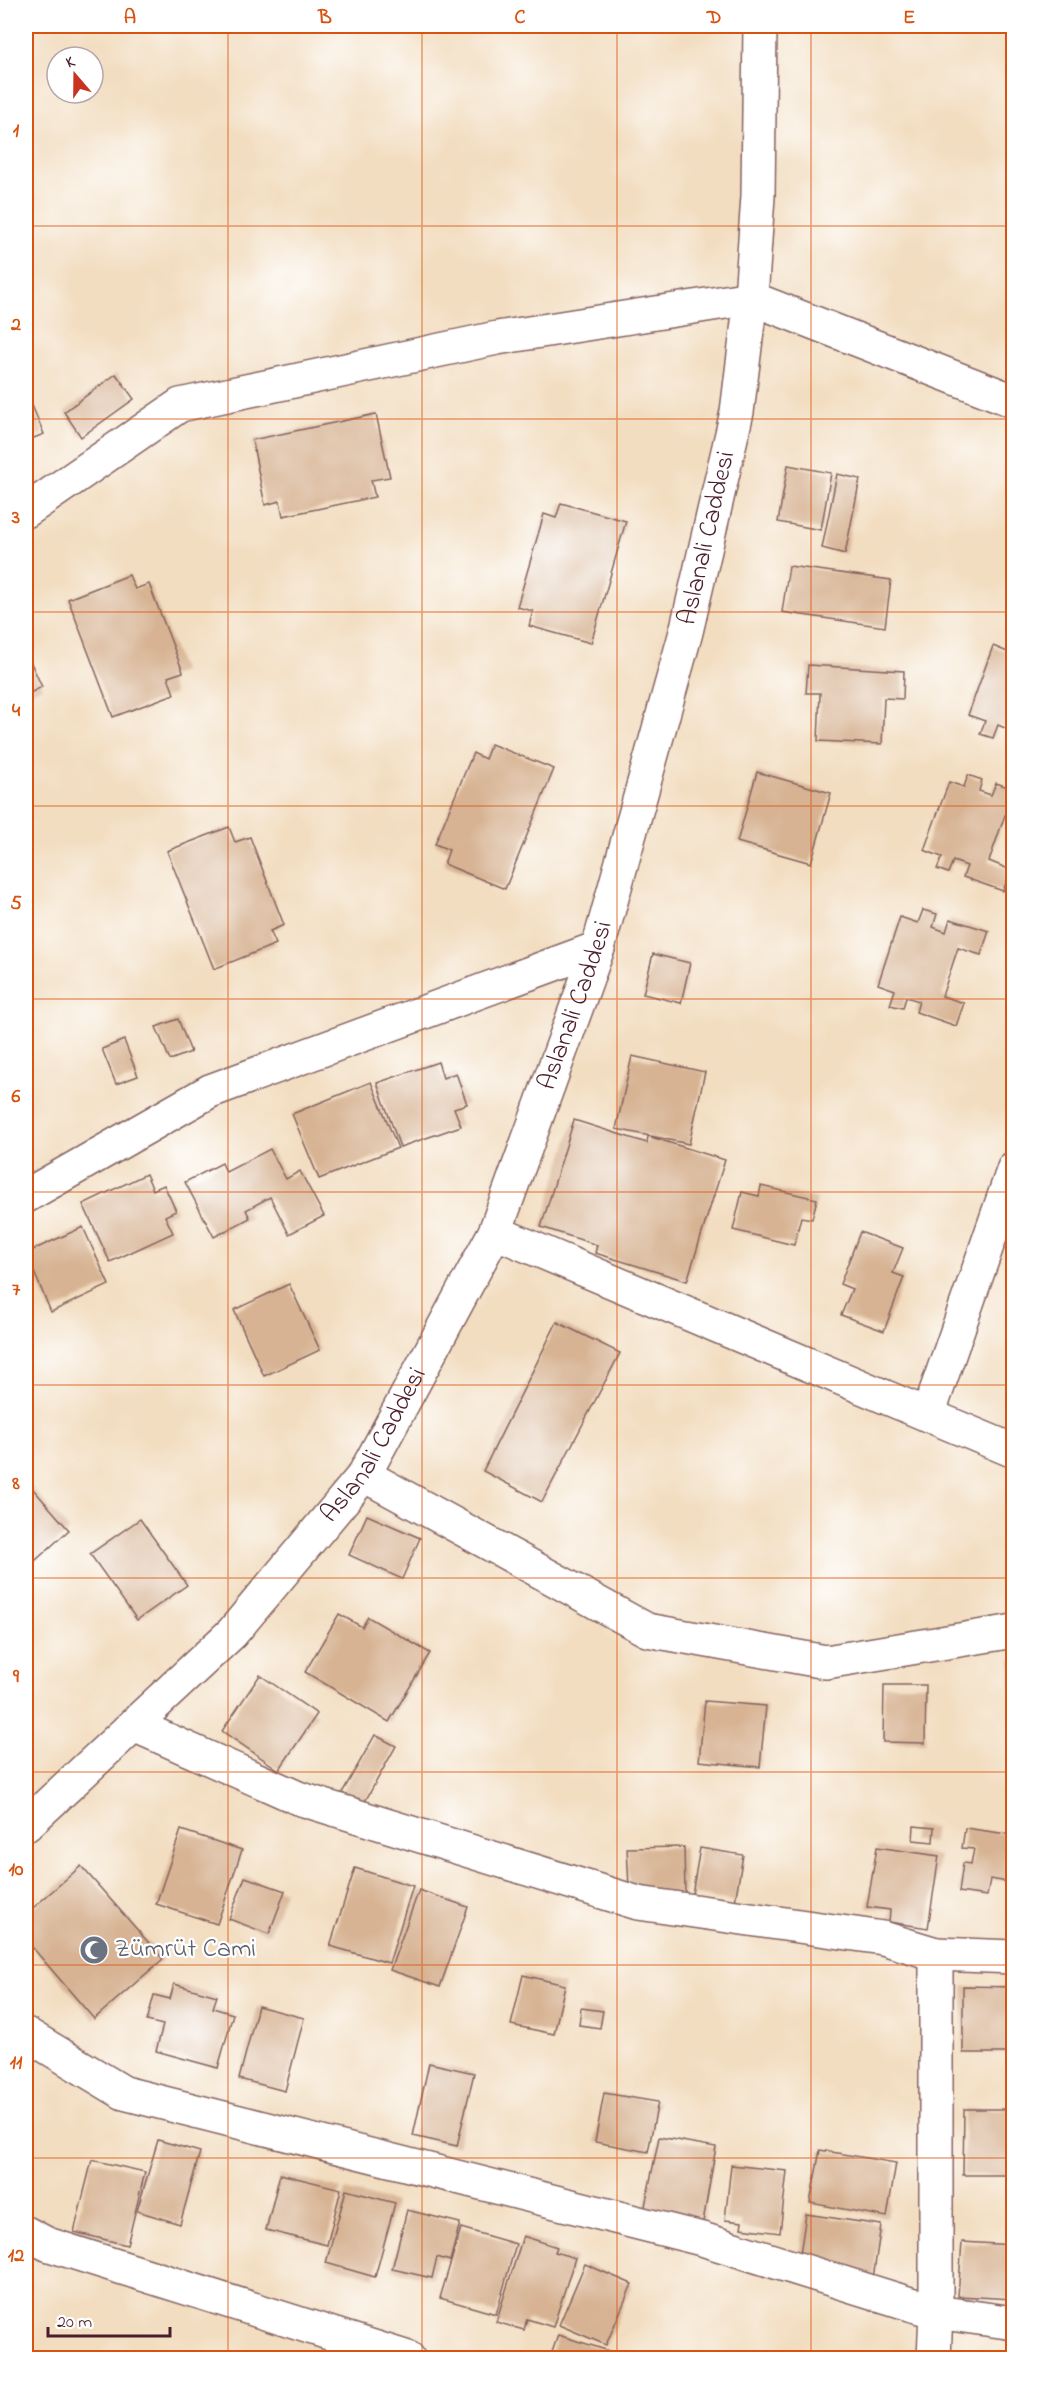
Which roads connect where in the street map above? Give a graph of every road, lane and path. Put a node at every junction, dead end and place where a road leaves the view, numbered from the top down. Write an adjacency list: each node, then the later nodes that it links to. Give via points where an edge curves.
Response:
1 (760, 26): 2 (street, Aslanali Caddesi, via 758,196)
2 (751, 298): 3 (street); 4 (street, via 497,338 180,405); 5 (street, Aslanali Caddesi, via 736,412 686,632)
3 (1014, 401)
4 (26, 511)
5 (598, 948): 7 (street, via 210,1091); 8 (street, Aslanali Caddesi)
6 (1014, 1168): 9 (street)
7 (26, 1196)
8 (495, 1232): 9 (street); 11 (street, Aslanali Caddesi)
9 (928, 1414): 10 (street)
10 (1014, 1451)
11 (364, 1475): 12 (street, via 647,1630 826,1662); 13 (street, Aslanali Caddesi, via 232,1634)
12 (1014, 1631)
13 (134, 1725): 14 (street, Aslanali Caddesi); 15 (street, via 298,1798 638,1903 883,1938)
14 (26, 1826)
15 (936, 1954): 16 (street); 19 (street)
16 (1014, 1956)
17 (26, 2034): 19 (street, via 124,2092 702,2239)
18 (26, 2233): 21 (street, via 47,2244)
19 (936, 2312): 20 (street); 22 (street)
20 (1014, 2323)
21 (408, 2358)
22 (934, 2358)

